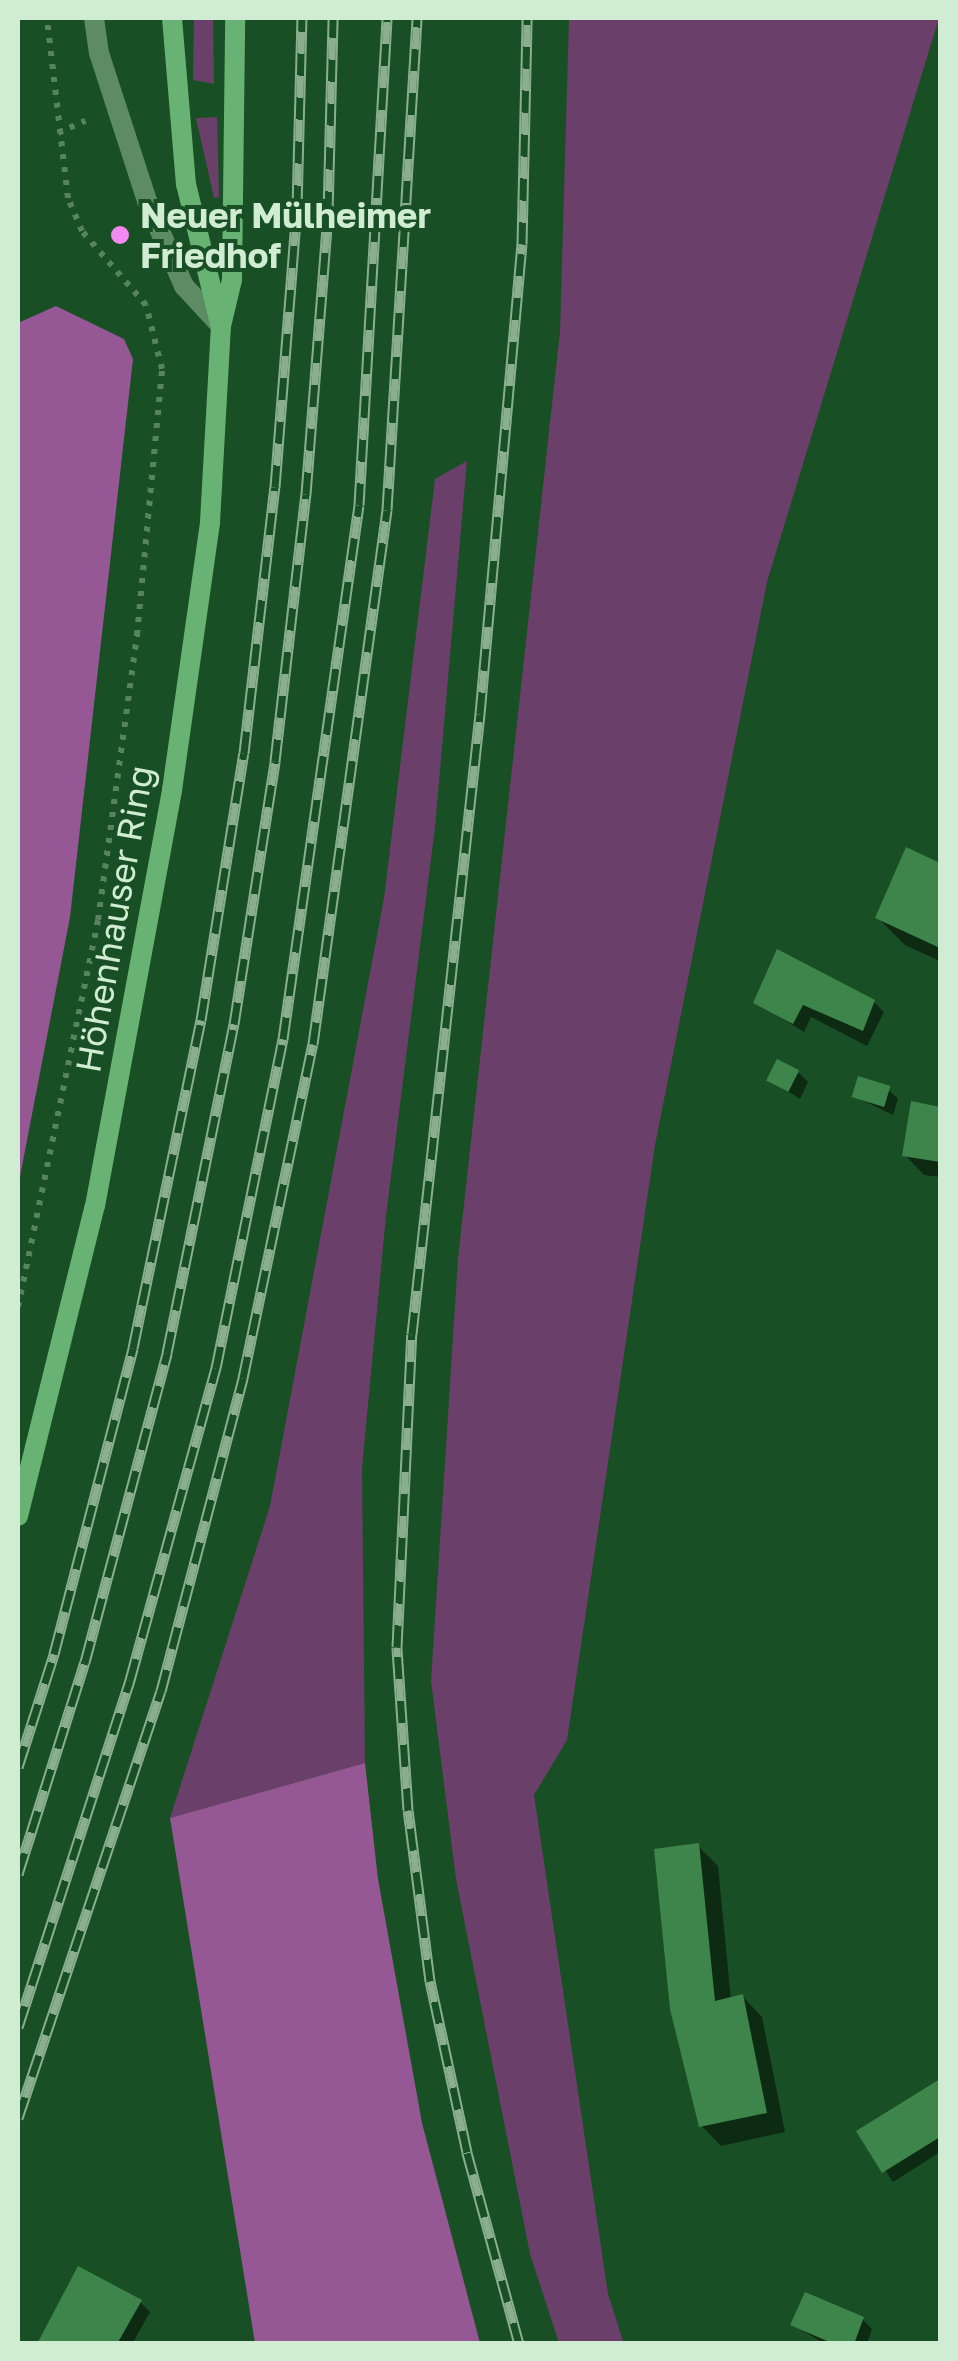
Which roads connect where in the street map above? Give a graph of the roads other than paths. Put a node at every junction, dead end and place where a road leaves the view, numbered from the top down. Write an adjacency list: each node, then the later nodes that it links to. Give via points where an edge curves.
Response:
1 (94, 18): 4 (lane, via 99,54 148,202 184,286)
2 (172, 18): 4 (street, Höhenhauser Ring, via 186,184)
3 (236, 18): 4 (street, Höhenhauser Ring, via 232,280)
4 (221, 326): 5 (street, Höhenhauser Ring, via 210,522 172,790 95,1206)
5 (18, 1516)

